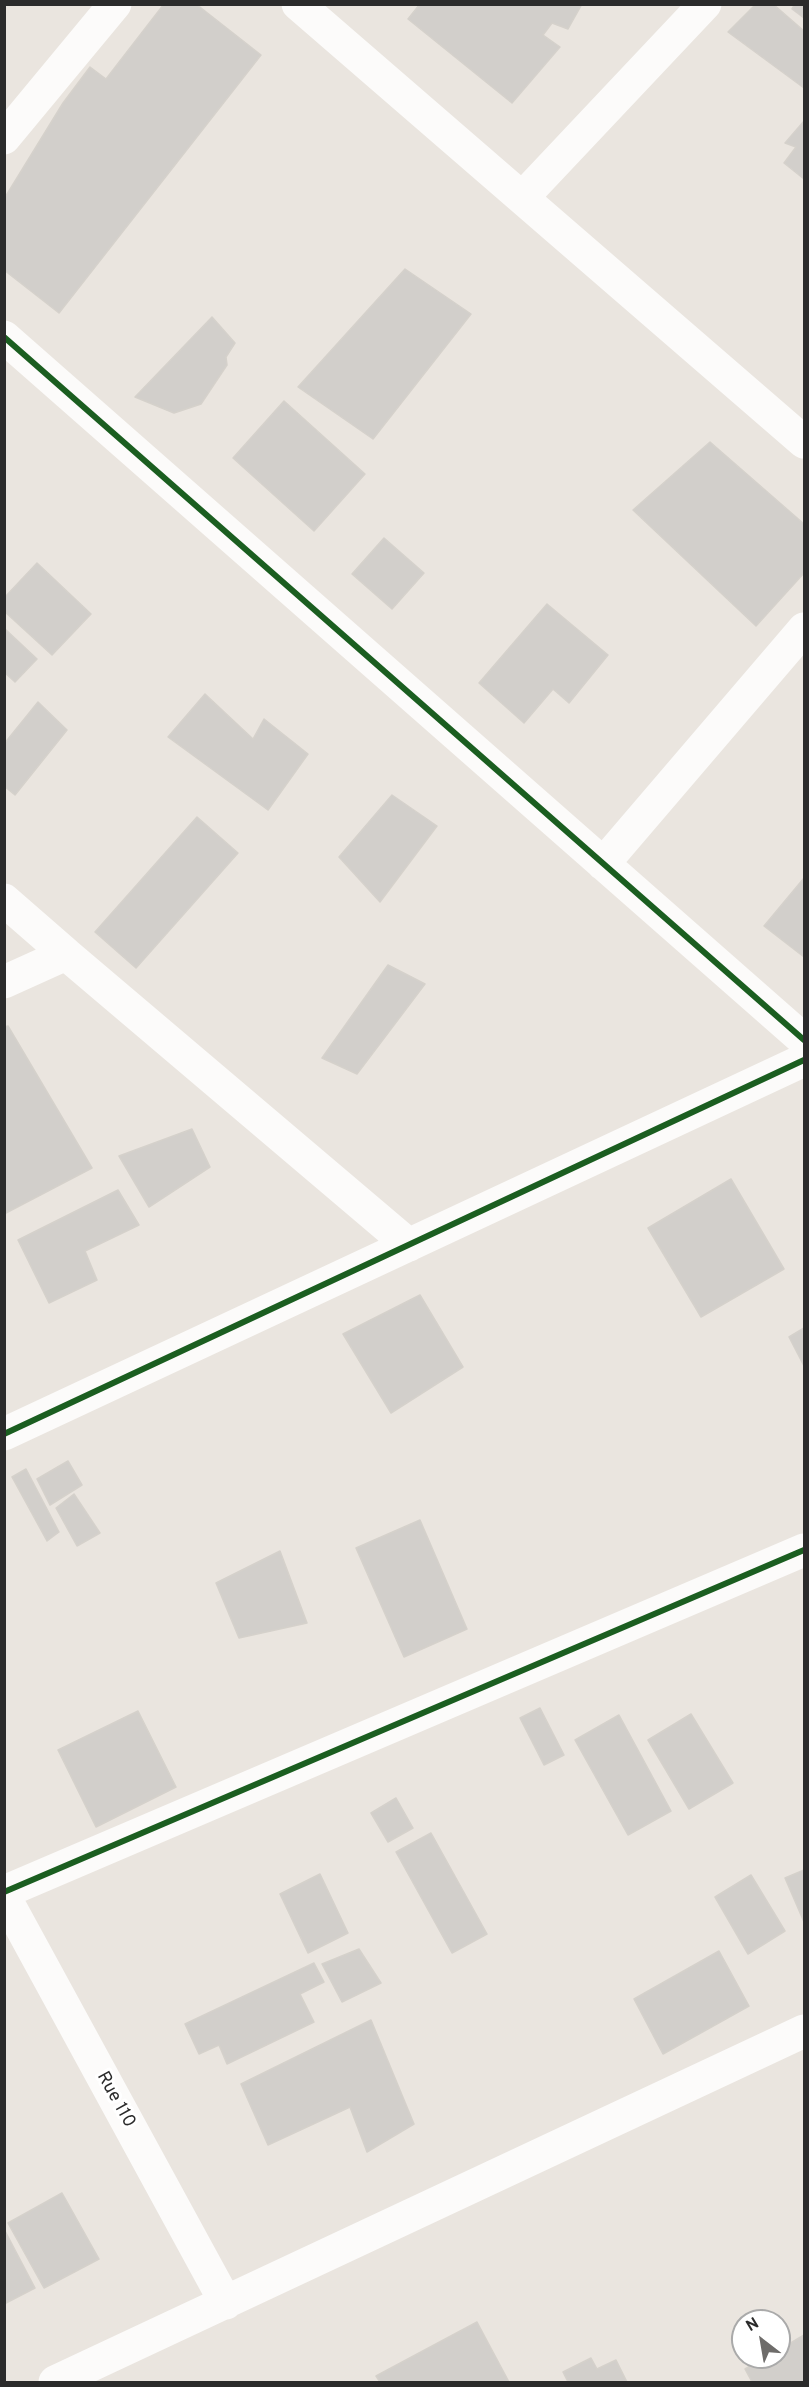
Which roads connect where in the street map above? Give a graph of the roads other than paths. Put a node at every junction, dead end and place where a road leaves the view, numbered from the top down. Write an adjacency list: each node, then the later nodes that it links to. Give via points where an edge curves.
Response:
1 (115, 4): 4 (street)
2 (298, 4): 5 (street)
3 (705, 4): 5 (street)
4 (4, 138)
5 (522, 198): 7 (street)
6 (4, 337): 9 (street)
7 (804, 442)
8 (804, 629): 9 (street)
9 (603, 864): 13 (street)
10 (4, 900): 11 (street)
11 (66, 954): 12 (street); 15 (street)
12 (4, 982)
13 (804, 1040)
14 (804, 1060): 15 (street)
15 (409, 1245): 16 (street)
16 (4, 1434)
17 (804, 1550): 18 (street)
18 (4, 1894): 20 (street, Rue 110)
19 (804, 2031): 20 (street)
20 (226, 2303): 21 (street)
21 (55, 2382)

